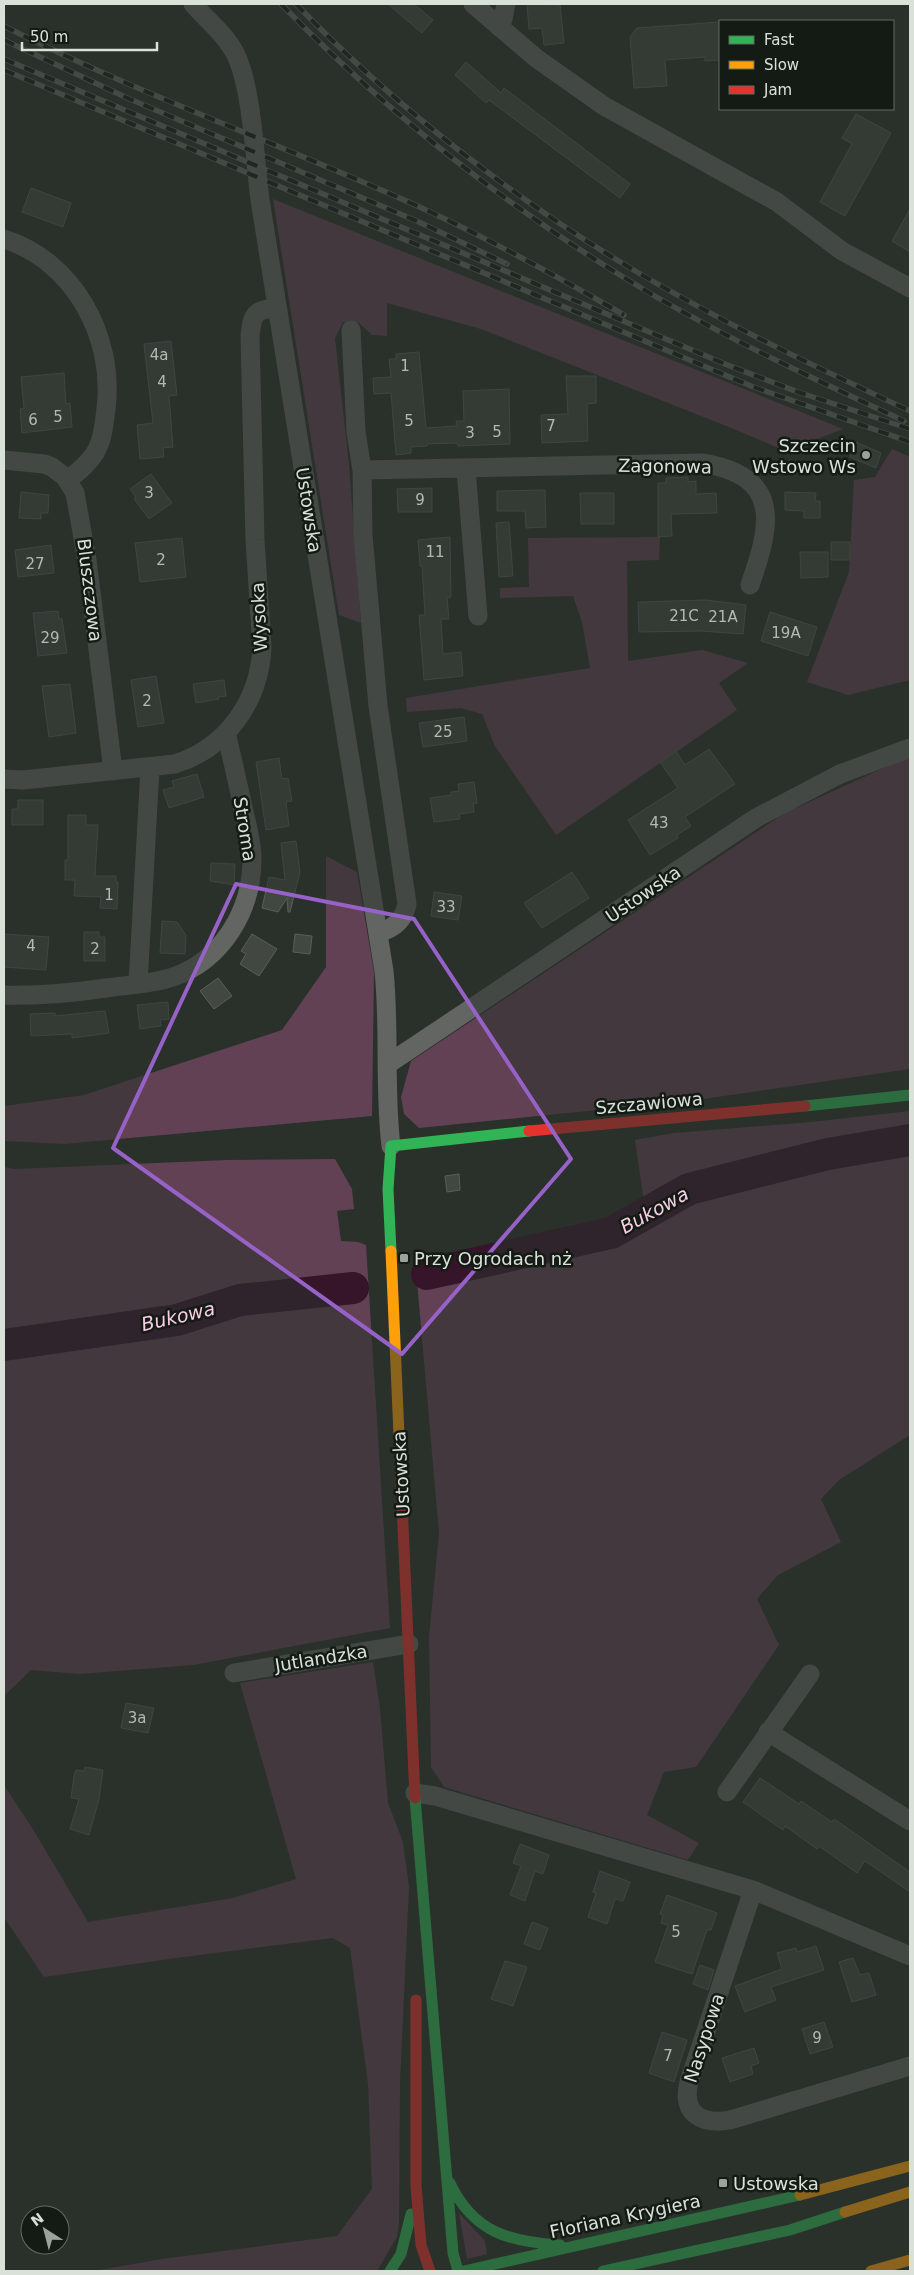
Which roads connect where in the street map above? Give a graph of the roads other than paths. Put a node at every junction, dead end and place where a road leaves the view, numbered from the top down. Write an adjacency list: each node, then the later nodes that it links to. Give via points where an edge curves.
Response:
1 (193, 4): 7 (street, Ustowska, via 239,62)
2 (473, 4): 4 (street)
3 (506, 4): 4 (street)
4 (499, 27): 6 (street, via 536,58 604,106 777,202 842,251)
5 (4, 239): 12 (street, via 42,258 66,279 87,308 100,337 107,378 103,432 100,444 88,462)
6 (910, 288)
7 (277, 308): 15 (street, Wysoka, via 260,310 255,314 250,337 262,662 247,704); 20 (street, Ustowska)
8 (351, 330): 11 (street, via 356,432)
9 (4, 460): 12 (street, via 44,464)
10 (466, 469): 11 (street, Zagonowa); 13 (street, Zagonowa, via 702,463 728,469 748,480 766,508 763,547); 14 (street)
11 (362, 470): 20 (street, via 363,535 378,706 407,904 398,922)
12 (68, 480): 18 (street, Bluszczowa, via 75,493 83,533)
13 (750, 584)
14 (478, 616)
15 (226, 733): 17 (street, Wysoka, via 196,756); 21 (street, Stroma, via 252,859 241,911 228,936 203,962 171,977)
16 (910, 748): 23 (street, Ustowska, via 840,774 756,818)
17 (150, 768): 18 (street, Wysoka); 21 (street)
18 (113, 771): 19 (street, Wysoka, via 23,780)
19 (4, 778)
20 (378, 933): 23 (street, Ustowska, via 386,985)
21 (138, 984): 22 (street, Stroma, via 74,992)
22 (4, 995)
23 (388, 1064): 25 (street, Ustowska)
24 (910, 1095): 25 (street, Szczawiowa)
25 (391, 1146): 26 (street, Ustowska, via 388,1189)
26 (409, 1644): 27 (street, Jutlandzka); 31 (street, Ustowska)
27 (234, 1673)
28 (810, 1674): 29 (street)
29 (768, 1732): 30 (street); 32 (street)
30 (727, 1792)
31 (415, 1794): 33 (street, Ustowska); 34 (street, via 435,1796)
32 (910, 1821)
33 (421, 1884): 36 (street, Ustowska); 40 (street, Ustowska)
34 (753, 1890): 35 (street); 38 (street, Nasypowa, via 689,2082 686,2094 694,2113 715,2122 730,2120)
35 (910, 1956)
36 (417, 1966)
37 (416, 1986): 41 (street)
38 (910, 2066)
39 (910, 2166): 43 (street, Floriana Krygiera, via 823,2190)
40 (447, 2171): 43 (street, Ustowska, via 464,2208 494,2233 522,2242); 44 (street, Ustowska)
41 (416, 2186): 46 (street, via 401,2254); 47 (street, via 421,2245)
42 (910, 2192): 51 (street, via 790,2230)
43 (576, 2245): 50 (street, Floriana Krygiera)
44 (453, 2253): 48 (street, Ustowska); 49 (street, Ustowska)
45 (910, 2260): 52 (street)
46 (390, 2271)
47 (430, 2271)
48 (446, 2271)
49 (458, 2271)
50 (464, 2271)
51 (603, 2271)
52 (872, 2271)

